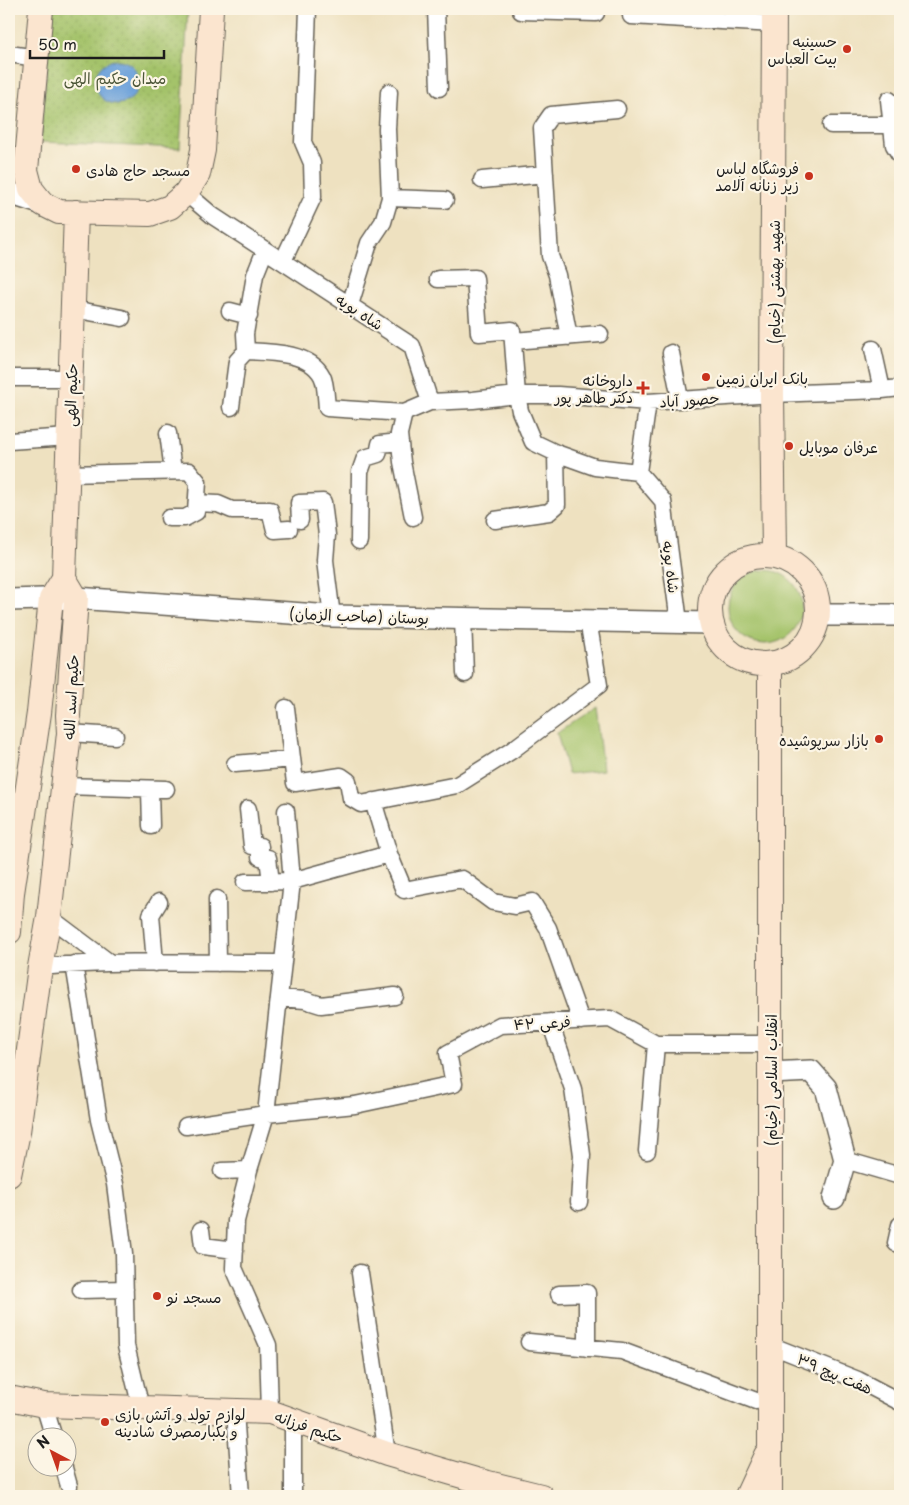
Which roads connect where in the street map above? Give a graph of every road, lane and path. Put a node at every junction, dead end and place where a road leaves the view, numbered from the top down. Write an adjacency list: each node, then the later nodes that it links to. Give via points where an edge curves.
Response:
1 (42, 9): 10 (main road)
2 (211, 9): 20 (main road, via 203,150 198,174)
3 (308, 9): 27 (street, via 303,142 312,163 313,196)
4 (436, 9): 11 (street)
5 (521, 9): 6 (street)
6 (596, 13)
7 (632, 16): 8 (street)
8 (774, 16): 44 (main road, شهید بهشتی (خیام))
9 (9, 54): 10 (street)
10 (37, 58): 24 (main road, via 26,170 31,189)
11 (439, 88)
12 (389, 92): 22 (street)
13 (889, 100): 16 (street)
14 (617, 109): 18 (street, via 551,115 542,128)
15 (831, 125): 16 (street)
16 (892, 125): 17 (street, via 894,144)
17 (900, 155)
18 (545, 174): 19 (street); 35 (street, via 550,256)
19 (482, 180)
20 (186, 193): 25 (main road, via 170,207 150,214); 26 (street, شاه بویه, via 213,216)
21 (9, 194): 24 (street)
22 (390, 198): 23 (street); 29 (street, via 383,222 369,243)
23 (445, 200)
24 (43, 204): 25 (main road, via 59,212)
25 (76, 212): 30 (main road, حکیم الهی)
26 (265, 250): 27 (street, شاه بویه); 32 (street, via 255,274)
27 (283, 261): 29 (street, شاه بویه)
28 (438, 279): 36 (street, via 475,278 479,332 512,330)
29 (350, 305): 47 (street, شاه بویه, via 412,346)
30 (73, 309): 33 (street); 41 (main road, حکیم الهی)
31 (230, 311): 32 (street)
32 (249, 316): 38 (street)
33 (122, 318)
34 (600, 334): 35 (street)
35 (569, 337): 36 (street)
36 (513, 341): 45 (street)
37 (872, 349): 43 (street)
38 (246, 351): 49 (street, via 237,361); 50 (street, via 285,353 313,365 323,377 327,408)
39 (671, 353): 46 (street)
40 (9, 378): 41 (street)
41 (71, 378): 52 (main road, حکیم الهی)
42 (900, 388): 43 (street, حصور آباد)
43 (882, 390): 44 (street, حصور آباد)
44 (772, 394): 46 (street, حصور آباد); 64 (main road, شهید بهشتی (خیام))
45 (517, 395): 47 (street); 48 (street); 55 (street, via 520,411 534,442)
46 (680, 399): 48 (street, حصور آباد)
47 (430, 402): 50 (street)
48 (648, 402): 57 (street, حصور آباد)
49 (231, 407)
50 (404, 412): 54 (street)
51 (168, 433): 56 (street)
52 (69, 437): 53 (street); 58 (main road, حکیم الهی)
53 (9, 441)
54 (400, 442): 60 (street); 63 (street, via 380,444 378,454 365,458 360,472)
55 (556, 453): 57 (street, via 595,466); 62 (street, via 557,505 549,512)
56 (173, 471): 58 (street); 59 (street, via 189,471 198,482)
57 (638, 472): 74 (street, شاه بویه, via 663,501)
58 (68, 474): 65 (main road, حکیم الهی)
59 (197, 503): 61 (street, via 196,512 185,518); 71 (street, via 218,504 232,510 270,510 275,530 294,525 299,503 323,502 328,535 326,577)
60 (413, 517)
61 (169, 518)
62 (496, 520)
63 (359, 541)
64 (774, 556): 69 (main road, via 789,560 803,570 818,599); 75 (main road, via 748,557 730,567 716,582 710,602)
65 (64, 578): 66 (main road); 67 (main road, حکیم اسد الله)
66 (76, 598): 67 (street, بوستان (صاحب الزمان)); 71 (street, بوستان (صاحب الزمان)); 80 (main road, حکیم اسد الله)
67 (51, 599): 68 (street, بوستان (صاحب الزمان)); 79 (main road, حکیم اسد الله)
68 (9, 600)
69 (819, 615): 70 (street); 76 (main road, via 814,633 803,648 788,659)
70 (900, 615)
71 (332, 616): 72 (street, بوستان (صاحب الزمان))
72 (463, 618): 73 (street, بوستان (صاحب الزمان)); 77 (street)
73 (588, 620): 74 (street, بوستان (صاحب الزمان)); 85 (street, via 599,685 511,751 457,785)
74 (679, 622): 75 (street, بوستان (صاحب الزمان))
75 (710, 623): 76 (main road, via 726,650 754,663)
76 (770, 664): 109 (main road, انقلاب اسلامی (خیام))
77 (465, 674)
78 (286, 708): 82 (street)
79 (39, 713): 80 (main road); 93 (main road, حکیم اسد الله)
80 (68, 724): 81 (street); 84 (main road, حکیم اسد الله)
81 (115, 736)
82 (292, 759): 83 (street); 85 (street, via 295,783 341,776 348,781 352,798 361,804)
83 (235, 764)
84 (63, 786): 88 (street, via 158,790); 96 (main road, حکیم اسد الله)
85 (374, 801): 89 (street)
86 (248, 809): 92 (street, via 252,846 260,846 260,857 268,858)
87 (286, 811): 90 (street)
88 (151, 826)
89 (389, 854): 90 (street); 106 (street, via 404,890 462,879 492,902 515,906 532,902 548,928)
90 (292, 881): 92 (street); 101 (street)
91 (245, 882): 92 (street)
92 (271, 882)
93 (11, 893): 97 (main road, حکیم اسد الله)
94 (218, 899): 100 (street)
95 (160, 902): 99 (street, via 151,915)
96 (49, 918): 98 (street); 103 (main road, حکیم اسد الله)
97 (9, 932)
98 (110, 963): 99 (street); 102 (street)
99 (155, 963): 100 (street)
100 (218, 963): 101 (street)
101 (282, 963): 105 (street)
102 (74, 964): 103 (street); 126 (street, via 99,1120 115,1184)
103 (40, 967): 117 (main road, حکیم اسد الله, via 18,1132)
104 (396, 996): 105 (street, via 321,1005)
105 (279, 998): 111 (street)
106 (581, 1020): 107 (street, فرعی ۴۲); 108 (street, فرعی ۴۲, via 610,1019)
107 (550, 1022): 111 (street, فرعی ۴۲, via 500,1025 448,1053 454,1084 355,1105); 120 (street, via 573,1089 582,1155)
108 (656, 1044): 109 (street, فرعی ۴۲); 113 (street)
109 (770, 1044): 110 (main road, انقلاب اسلامی (خیام))
110 (770, 1073): 114 (street, via 811,1071 826,1088); 130 (main road, انقلاب اسلامی (خیام))
111 (266, 1114): 112 (street); 115 (street)
112 (186, 1126)
113 (647, 1151)
114 (845, 1160): 118 (street); 119 (street)
115 (248, 1170): 116 (street); 124 (street, via 236,1220)
116 (222, 1172)
117 (9, 1175)
118 (900, 1176)
119 (834, 1198)
120 (579, 1202)
121 (900, 1225): 123 (street, via 896,1243)
122 (201, 1230): 124 (street, via 203,1246)
123 (900, 1244)
124 (235, 1250): 138 (street, via 234,1268 268,1345)
125 (360, 1273): 142 (street)
126 (125, 1289): 127 (street); 136 (street, via 126,1346)
127 (81, 1290)
128 (559, 1294): 131 (street, via 587,1293)
129 (530, 1342): 131 (street)
130 (770, 1345): 134 (street, هفت پیچ ۳۹, via 858,1380); 141 (main road, انقلاب اسلامی (خیام))
131 (587, 1348): 133 (street, via 622,1352)
132 (9, 1398): 135 (main road, حکیم فرزانه)
133 (756, 1401)
134 (900, 1402)
135 (44, 1405): 136 (main road, حکیم فرزانه); 140 (street)
136 (140, 1408): 137 (main road, حکیم فرزانه)
137 (235, 1411): 138 (main road, حکیم فرزانه); 145 (street)
138 (270, 1412): 139 (main road, حکیم فرزانه)
139 (293, 1420): 142 (main road, حکیم فرزانه); 146 (street)
140 (51, 1428)
141 (770, 1447): 148 (main road); 149 (main road, انقلاب اسلامی (خیام))
142 (387, 1454): 147 (main road, حکیم فرزانه)
143 (67, 1478): 144 (street)
144 (69, 1486)
145 (241, 1496)
146 (293, 1496)
147 (541, 1496)
148 (747, 1496)
149 (770, 1496)

